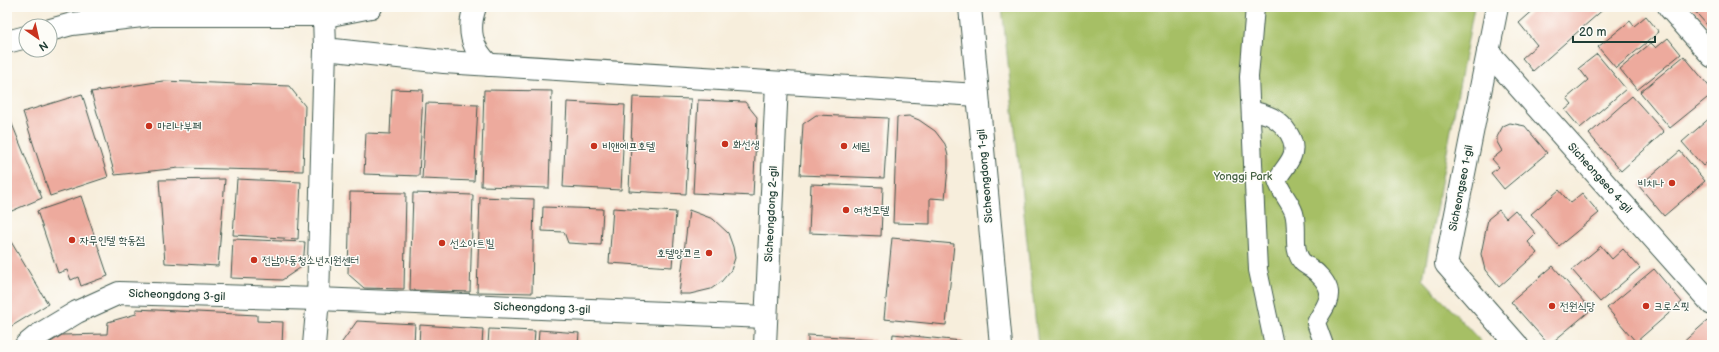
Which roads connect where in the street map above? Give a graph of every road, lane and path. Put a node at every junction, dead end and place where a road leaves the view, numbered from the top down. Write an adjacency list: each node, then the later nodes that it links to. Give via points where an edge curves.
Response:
1 (371, 7): 7 (street)
2 (475, 7): 14 (street, via 471,25 472,42 481,58)
3 (970, 7): 16 (street, Sicheongdong 1-gil)
4 (1254, 7): 17 (street, via 1249,77)
5 (1497, 7): 12 (street, Sicheongseo 1-gil)
6 (1669, 7): 13 (street)
7 (324, 15): 8 (street, via 151,15); 11 (street)
8 (58, 28)
9 (18, 39): 10 (street)
10 (7, 42)
11 (325, 49): 14 (street); 18 (street)
12 (1488, 52): 19 (street, Sicheongseo 4-gil); 27 (street, Sicheongseo 1-gil, via 1446,264)
13 (1712, 56)
14 (489, 65): 15 (street)
15 (777, 83): 16 (street); 20 (street, Sicheongdong 2-gil)
16 (978, 95): 24 (street, Sicheongdong 1-gil)
17 (1251, 110): 25 (street, via 1258,270); 26 (street, via 1272,117 1287,130 1294,144 1292,157 1277,180 1294,212 1298,255 1304,264 1312,268 1325,282 1329,292 1316,323)
18 (318, 299): 20 (street, Sicheongdong 3-gil); 21 (street, Sicheongdong 3-gil, via 119,293 77,312); 22 (street)
19 (1712, 304)
20 (766, 317): 23 (street, Sicheongdong 2-gil)
21 (26, 345)
22 (314, 345)
23 (765, 345)
24 (1000, 345)
25 (1274, 345)
26 (1324, 345)
27 (1517, 345)

